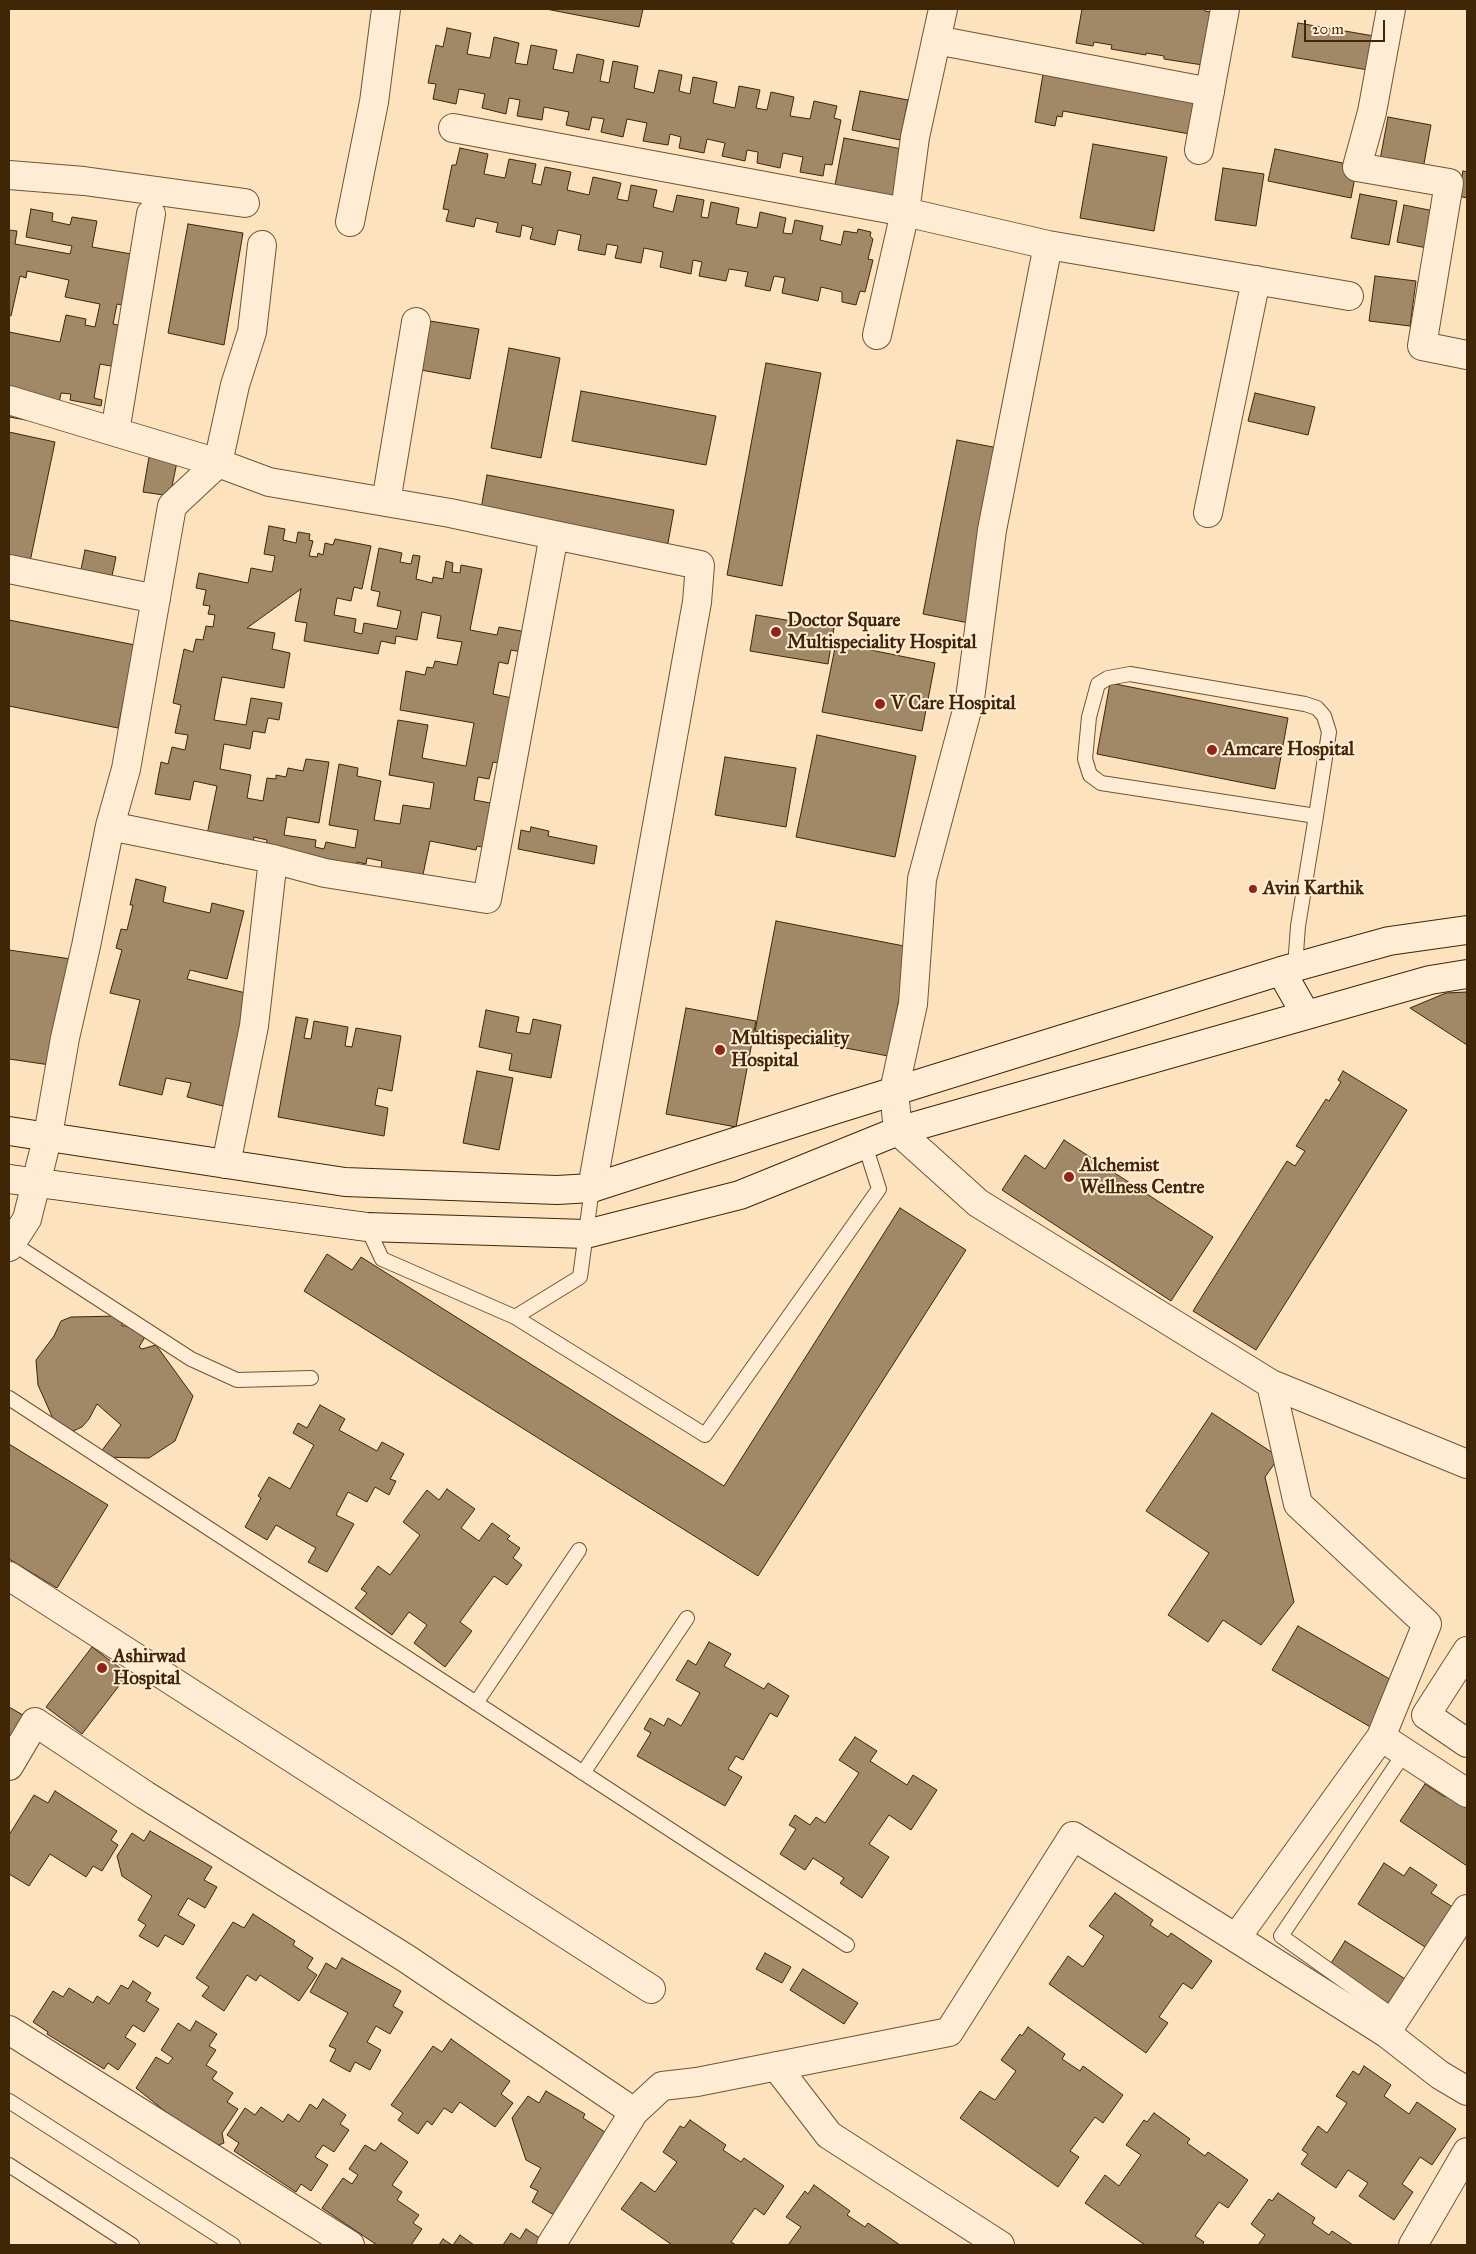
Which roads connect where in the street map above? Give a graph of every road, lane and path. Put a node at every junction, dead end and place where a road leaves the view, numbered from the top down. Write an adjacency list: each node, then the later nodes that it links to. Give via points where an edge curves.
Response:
1 (386, 9): 13 (street, via 374,102)
2 (943, 9): 5 (street)
3 (1225, 9): 6 (street)
4 (1391, 9): 20 (street, via 1372,112 1357,167 1449,183 1422,346)
5 (936, 40): 6 (street); 11 (street, via 915,137)
6 (1210, 92): 8 (street)
7 (453, 128): 11 (street)
8 (1199, 150)
9 (9, 175): 10 (street, via 84,181)
10 (245, 203)
11 (904, 212): 14 (street); 19 (street)
12 (151, 214): 22 (street)
13 (350, 222)
14 (1048, 245): 16 (street); 36 (street, via 992,530 970,699 922,879 912,1004)
15 (262, 246): 23 (street, via 252,332 235,385)
16 (1256, 280): 17 (street); 25 (street)
17 (1349, 296)
18 (416, 322): 24 (street)
19 (877, 335)
20 (1467, 355)
21 (9, 400): 22 (street)
22 (115, 432): 23 (street)
23 (218, 462): 24 (street, via 270,482); 28 (street, via 172,506)
24 (386, 502): 26 (street)
25 (1208, 513)
26 (554, 535): 31 (street, via 487,899 325,873); 44 (street, via 700,565 695,612)
27 (9, 569): 28 (street)
28 (156, 599): 30 (street, via 126,768)
29 (1316, 816): 29 (lane, via 1329,732 1328,723 1317,708 1130,674 1108,678 1098,684 1085,759 1090,775 1101,782); 33 (lane)
30 (110, 826): 31 (street); 39 (street)
31 (273, 859): 41 (street, via 254,1026)
32 (1467, 930): 33 (street, via 1389,941)
33 (1288, 969): 35 (street); 36 (street)
34 (1467, 974): 35 (street, via 1430,980)
35 (1306, 1015): 38 (street)
36 (894, 1091): 38 (street); 44 (street)
37 (9, 1131): 39 (street)
38 (898, 1131): 40 (street); 50 (street, via 978,1203)
39 (48, 1135): 41 (street); 43 (street)
40 (865, 1144): 46 (street, via 740,1195); 48 (lane, via 879,1189 705,1435)
41 (226, 1164): 44 (street, via 345,1182 556,1190)
42 (9, 1179): 43 (street)
43 (36, 1182): 45 (street); 47 (street, via 27,1219)
44 (592, 1188): 46 (lane)
45 (367, 1227): 46 (street); 48 (lane, via 382,1259)
46 (586, 1234): 48 (lane, via 580,1277)
47 (10, 1245): 49 (lane, via 191,1359 237,1380)
48 (515, 1317)
49 (311, 1378)
50 (1271, 1384): 52 (street); 58 (street, via 1298,1504 1427,1624)
51 (9, 1398): 57 (lane)
52 (1467, 1464)
53 (579, 1550): 57 (lane)
54 (9, 1576): 67 (street)
55 (686, 1618): 62 (lane)
56 (1467, 1651): 59 (street, via 1426,1716)
57 (476, 1703): 62 (lane)
58 (1381, 1737): 60 (street); 65 (street)
59 (1467, 1743)
60 (1405, 1752): 63 (street); 68 (lane, via 1280,1936)
61 (9, 1766): 73 (street, via 35,1722 407,1959)
62 (582, 1773): 66 (lane)
63 (1467, 1793)
64 (1467, 1909): 68 (street)
65 (1236, 1938): 68 (street); 70 (street, via 1073,1836 949,2032)
66 (847, 1945)
67 (652, 1989)
68 (1391, 2026): 71 (street, via 1440,2075)
69 (9, 2030): 78 (street)
70 (776, 2066): 73 (street, via 662,2086); 80 (street, via 829,2134)
71 (1467, 2091)
72 (9, 2102): 77 (lane)
73 (634, 2112): 79 (street)
74 (1467, 2152): 81 (street)
75 (9, 2164): 76 (lane)
76 (132, 2245)
77 (233, 2245)
78 (350, 2245)
79 (551, 2245)
80 (1000, 2245)
81 (1413, 2245)

